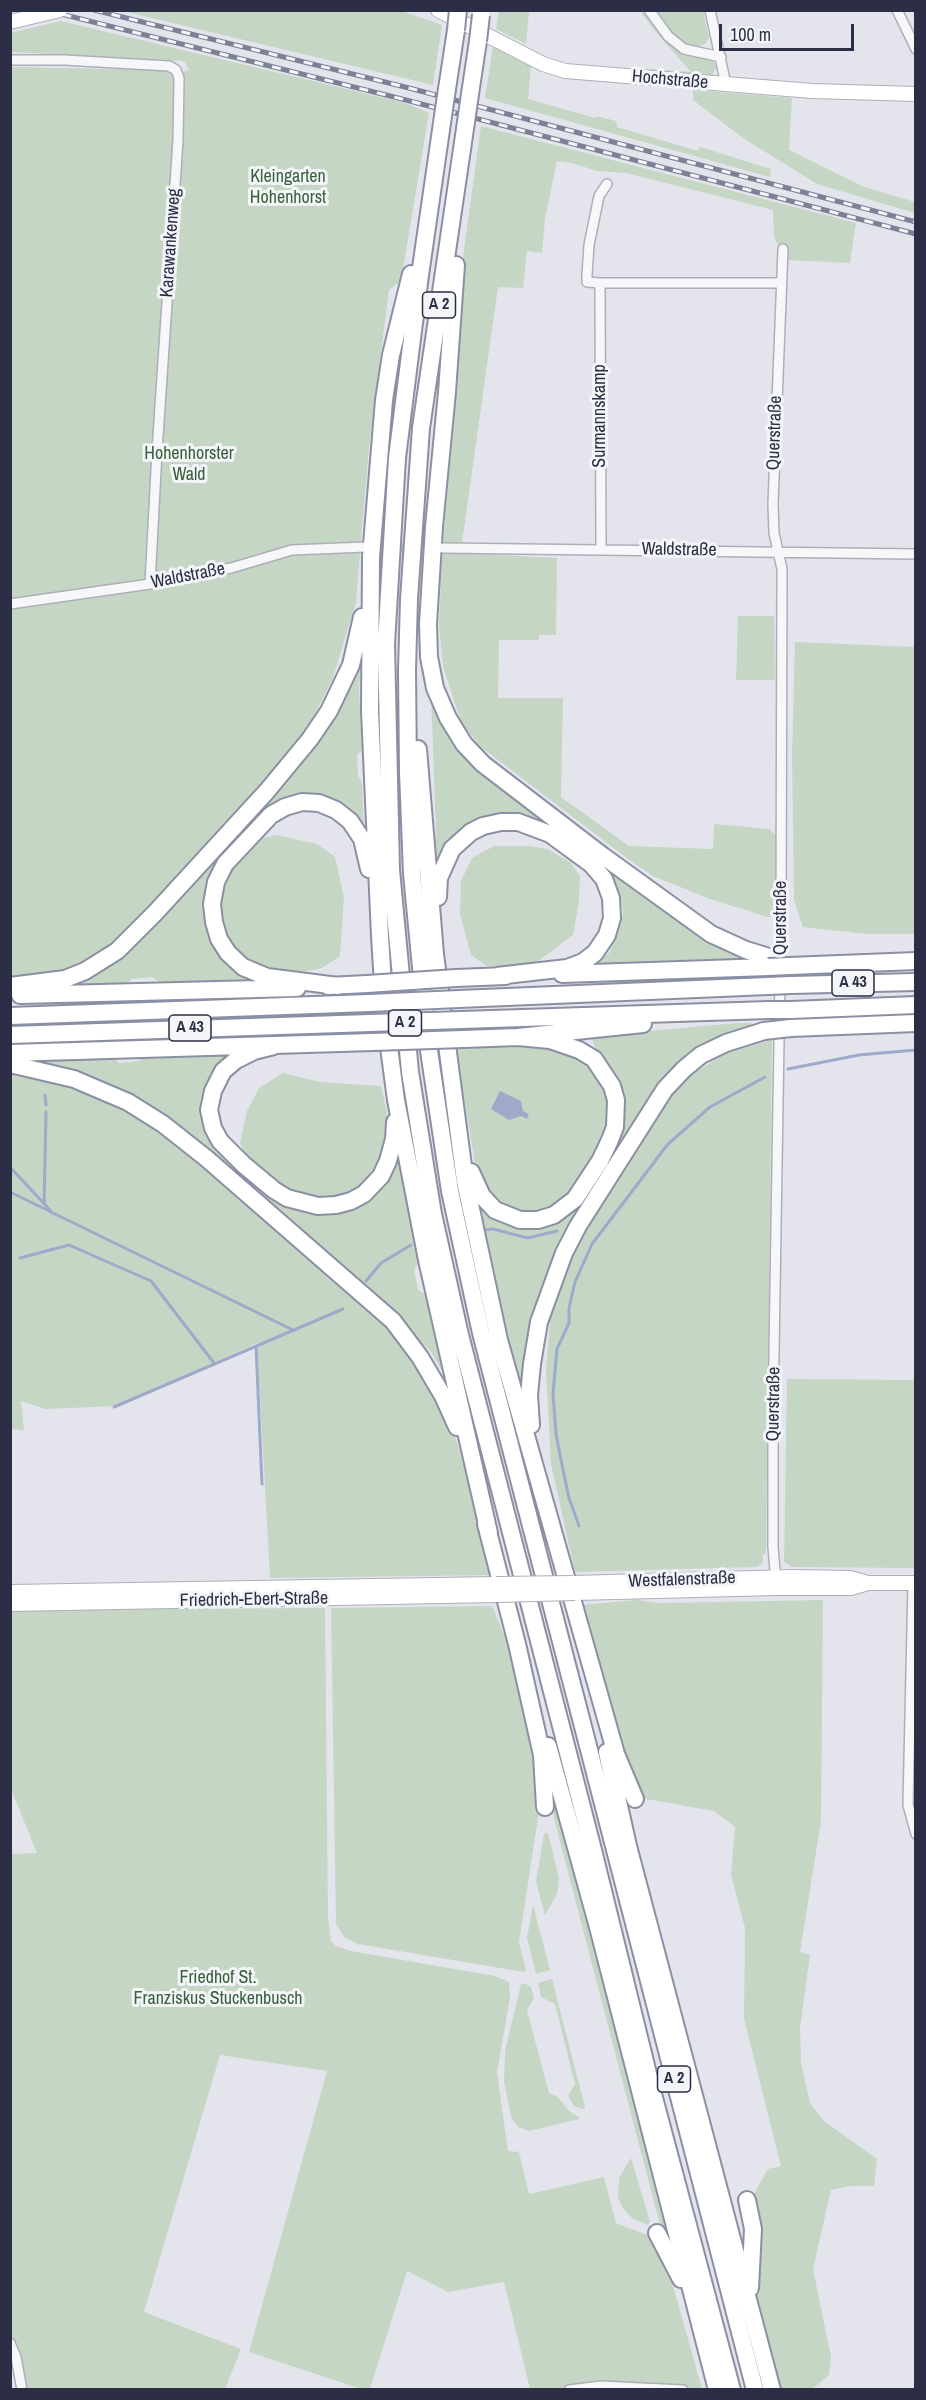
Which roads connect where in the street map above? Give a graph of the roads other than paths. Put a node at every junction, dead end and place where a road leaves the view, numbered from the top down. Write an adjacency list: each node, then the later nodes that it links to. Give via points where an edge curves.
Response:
1 (60, 10): 8 (main road, bridge)
2 (438, 10): 12 (main road, Hochstraße, via 543,64 565,71)
3 (458, 10): 14 (highway, A 2, bridge)
4 (649, 10): 10 (street, via 668,36 684,49)
5 (710, 10): 10 (street)
6 (897, 10): 9 (street)
7 (481, 13): 15 (highway, A 2, bridge)
8 (10, 22)
9 (915, 49)
10 (721, 57): 12 (street)
11 (10, 60): 25 (street, Karawankenweg, via 169,66 179,78)
12 (726, 85): 13 (main road, Hochstraße)
13 (915, 94)
14 (434, 181): 22 (highway, via 424,193 391,355); 71 (highway, A 2, via 397,458 386,644 391,870 410,1072 433,1214 460,1335)
15 (458, 182): 27 (highway, A 2, via 421,428); 31 (highway, via 463,206 429,591 429,657 435,688 464,744 483,764 711,934)
16 (608, 184): 18 (street, via 599,196 589,245 587,282)
17 (783, 249): 19 (street, Querstraße)
18 (600, 283): 19 (street); 21 (street, Surmannskamp)
19 (781, 284): 23 (street, Querstraße, via 773,504)
20 (443, 548): 21 (street, Waldstraße)
21 (601, 549): 23 (street, Waldstraße)
22 (368, 552): 25 (street, Waldstraße, via 292,550 231,568); 28 (highway); 34 (highway, via 359,635 351,664 329,711 310,739 267,791 117,951 65,979)
23 (779, 552): 24 (street, Waldstraße); 50 (street, Querstraße, via 781,916 773,1425)
24 (915, 554)
25 (150, 584): 26 (street, Waldstraße)
26 (10, 604)
27 (407, 670): 29 (highway, via 417,690 419,770); 72 (highway, A 2, via 418,954 440,1124 463,1258)
28 (380, 936): 35 (highway, via 362,838 336,810 302,802 285,807 271,815 225,864 212,904 219,939 228,953 243,967 267,977); 47 (highway)
29 (435, 954): 32 (highway, via 439,878 452,849 483,826 501,822 533,826 591,864 604,879 611,898 612,918 603,945 582,962 561,969); 46 (highway)
30 (915, 961): 31 (highway)
31 (779, 963): 32 (highway)
32 (496, 976): 35 (highway, bridge)
33 (915, 981): 39 (highway, A 43, bridge)
34 (10, 986)
35 (338, 986): 36 (highway)
36 (10, 995)
37 (915, 1005): 38 (highway, A 43, bridge)
38 (687, 1013): 41 (highway, A 43, bridge); 42 (highway, via 666,1021)
39 (10, 1016)
40 (915, 1023): 48 (highway, bridge, via 764,1031 701,1055 665,1089 606,1179 564,1253 539,1322 529,1395 530,1422)
41 (10, 1035)
42 (518, 1037): 43 (highway, bridge); 46 (highway, via 549,1040 579,1050 594,1059 612,1086 615,1127 600,1161 575,1199 554,1215 528,1221 490,1206 472,1178)
43 (274, 1046): 44 (highway); 47 (highway, via 254,1051 223,1071 213,1091 210,1110 220,1141 260,1180 287,1198 318,1206 336,1205 364,1194 381,1176 388,1161 394,1139)
44 (10, 1053)
45 (10, 1064): 49 (highway, via 74,1079 146,1113 206,1158 393,1321 443,1396 470,1463)
46 (453, 1096): 48 (highway, via 465,1181 499,1340)
47 (396, 1101): 49 (highway, via 427,1260)
48 (547, 1505): 55 (highway)
49 (489, 1533): 56 (highway)
50 (776, 1583): 51 (main road, Westfalenstraße, via 851,1588 868,1583); 52 (main road, Westfalenstraße, bridge)
51 (914, 1583): 57 (street)
52 (497, 1589): 53 (main road, Friedrich-Ebert-Straße); 54 (main road, Friedrich-Ebert-Straße)
53 (10, 1593)
54 (10, 1604)
55 (583, 1641): 58 (highway, via 616,1754); 64 (highway, via 628,1846)
56 (517, 1644): 59 (highway, via 542,1755); 63 (highway, via 598,1927)
57 (912, 1755): 60 (street, via 908,1805)
58 (635, 1799)
59 (545, 1807)
60 (915, 1834)
61 (747, 2200): 64 (highway, via 753,2229 750,2280)
62 (657, 2233): 63 (highway)
63 (696, 2312): 70 (highway)
64 (756, 2327): 73 (highway)
65 (10, 2343): 66 (street)
66 (13, 2356): 67 (street)
67 (22, 2390)
68 (569, 2390): 69 (street, via 601,2386)
69 (683, 2390)
70 (717, 2390)
71 (732, 2390)
72 (755, 2390)
73 (772, 2390)

